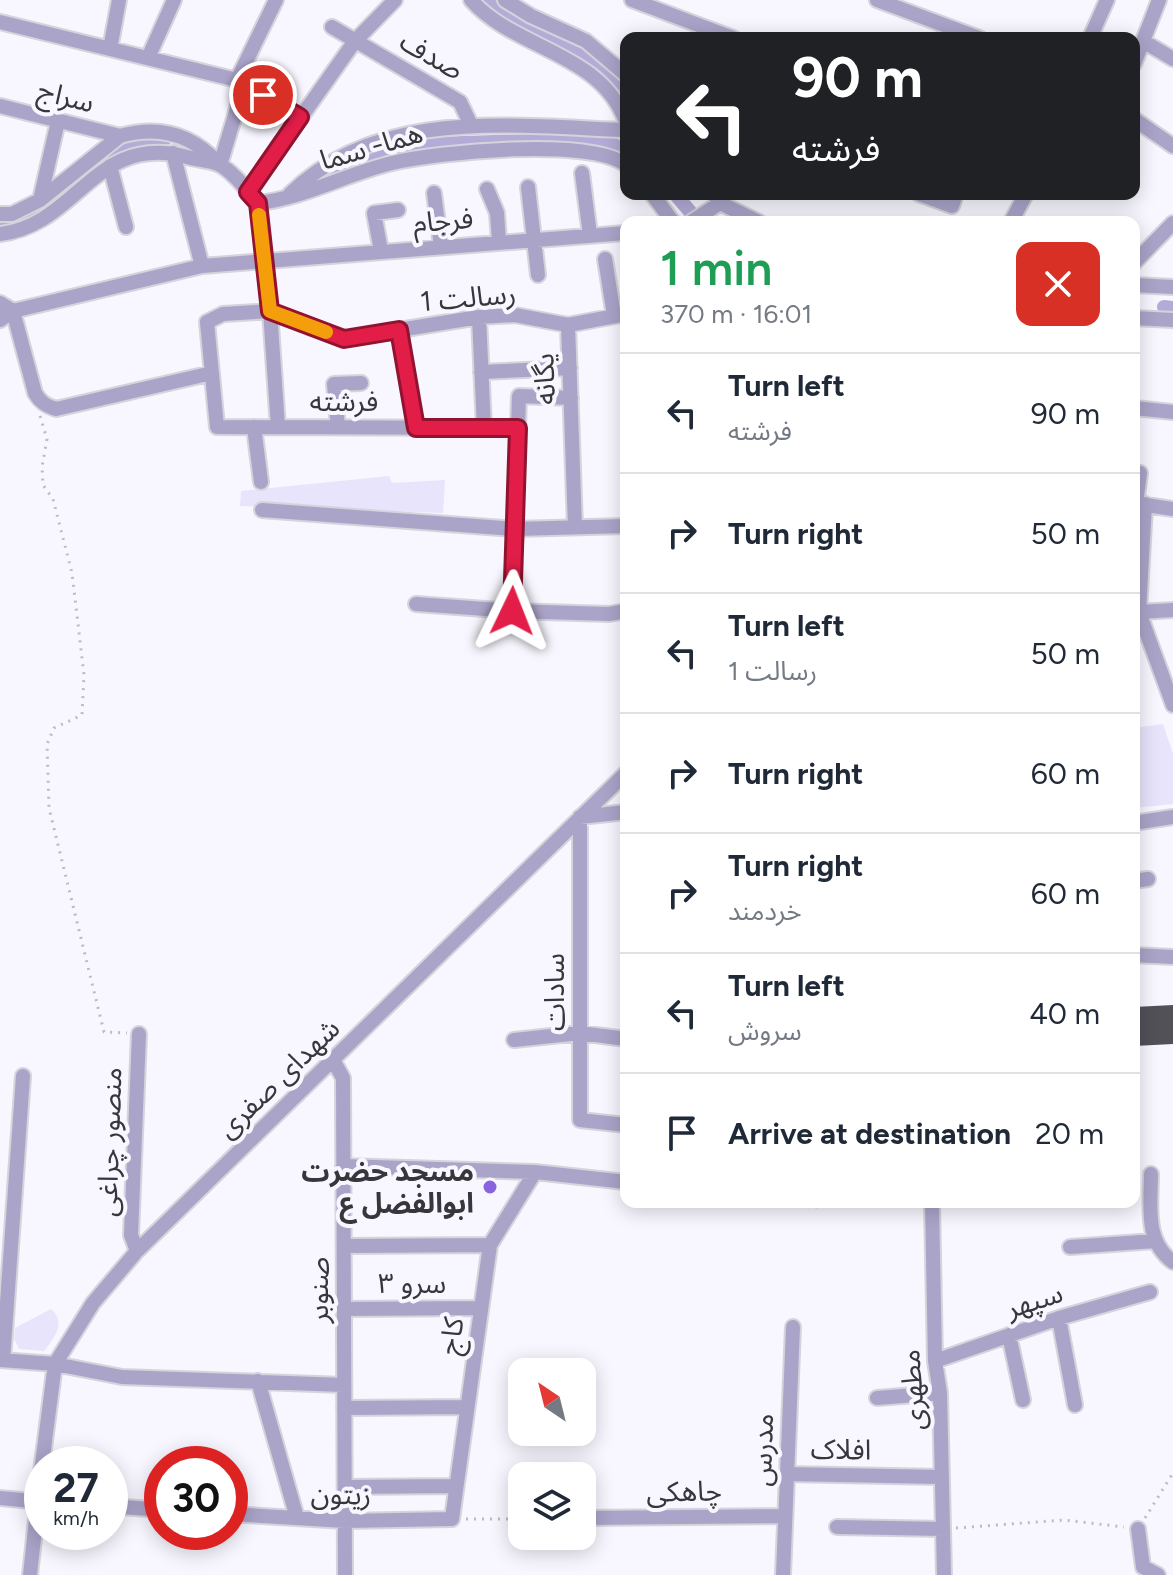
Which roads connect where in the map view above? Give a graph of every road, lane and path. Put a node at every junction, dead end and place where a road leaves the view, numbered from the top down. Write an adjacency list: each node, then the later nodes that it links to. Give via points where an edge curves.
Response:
1 (119, 0): 19 (street)
2 (174, 0): 21 (street)
3 (276, 0): 24 (street)
4 (395, 0): 17 (street)
5 (471, 0): 26 (street, via 501,25 579,65 610,93)
6 (505, 0): 23 (street, via 586,41)
7 (632, 0): 11 (street)
8 (877, 0): 15 (street)
9 (1107, 0): 16 (street)
10 (1159, 0): 18 (street)
11 (662, 6): 14 (street)
12 (0, 22): 19 (street)
13 (332, 27): 17 (street, صدف)
14 (720, 32)
15 (963, 32)
16 (1093, 32)
17 (355, 41): 27 (street); 30 (street, صدف, via 460,102)
18 (1143, 41): 20 (street); 22 (street)
19 (110, 49): 21 (street)
20 (1140, 49)
21 (148, 58): 24 (street)
22 (1173, 59)
23 (620, 70)
24 (241, 82): 27 (street); 36 (street)
25 (0, 106): 28 (street, سراج)
26 (620, 111)
27 (300, 117): 43 (street)
28 (58, 121): 32 (street, سراج); 44 (street)
29 (1140, 123): 33 (street)
30 (471, 125): 31 (street, هما- سما); 42 (street, هما- سما, via 405,134 357,151 322,167)
31 (620, 130)
32 (120, 136): 36 (street, via 155,130 181,136 205,148); 44 (street)
33 (1173, 146)
34 (173, 153): 36 (street); 37 (street, via 144,153); 65 (street)
35 (620, 160): 42 (street, هما- سما, via 558,151 449,152 391,163)
36 (220, 165): 43 (street)
37 (110, 166): 54 (street); 56 (street, via 48,216)
38 (582, 173): 57 (street)
39 (528, 187): 58 (street)
40 (487, 189): 59 (street, via 497,213)
41 (434, 193): 60 (street)
42 (290, 194): 43 (street, via 274,201)
43 (253, 197): 64 (street)
44 (40, 200): 50 (street)
45 (715, 200): 51 (street)
46 (720, 200): 52 (street)
47 (936, 200): 48 (street, via 952,206)
48 (954, 200)
49 (398, 210): 61 (street, via 374,213)
50 (0, 214)
51 (698, 216)
52 (748, 216)
53 (1173, 223): 62 (street)
54 (126, 227)
55 (620, 233): 57 (street, فرجام)
56 (0, 234)
57 (590, 235): 58 (street, فرجام)
58 (532, 238): 59 (street, فرجام); 66 (street)
59 (499, 241): 60 (street, فرجام)
60 (441, 246): 61 (street, فرجام)
61 (381, 251): 64 (street, فرجام)
62 (1140, 257)
63 (605, 259): 71 (street)
64 (264, 261): 65 (street, فرجام); 70 (street)
65 (202, 266): 69 (street)
66 (538, 275)
67 (1140, 285): 68 (street)
68 (1173, 287)
69 (6, 307): 74 (street); 80 (street, via 35,393 56,409)
70 (270, 311): 77 (street, رسالت 1, via 344,339); 80 (street, via 223,314 207,322); 87 (street)
71 (620, 315): 76 (street, رسالت 1)
72 (479, 317): 76 (street, رسالت 1, via 515,315); 77 (street, رسالت 1); 79 (street)
73 (1140, 318): 75 (street)
74 (0, 320)
75 (1173, 320)
76 (568, 325): 78 (street, یگانه)
77 (399, 330): 89 (street)
78 (570, 368): 79 (street); 82 (street, یگانه)
79 (481, 372): 90 (street)
80 (212, 373): 86 (street, فرشته, via 217,427)
81 (361, 383): 88 (street, via 334,384)
82 (571, 398): 91 (street, via 519,396); 97 (street, یگانه)
83 (1140, 409): 84 (street)
84 (1173, 412)
85 (40, 415): 115 (path, via 47,439 43,485 53,499 72,573 84,675 82,715 54,728 47,744 49,808 104,1032)
86 (254, 427): 87 (street, فرشته); 92 (street)
87 (278, 427): 88 (street, فرشته)
88 (338, 427): 89 (street, فرشته)
89 (416, 428): 90 (street, فرشته)
90 (484, 428): 91 (street, فرشته)
91 (518, 428): 98 (street)
92 (261, 482)
93 (1140, 503): 94 (street)
94 (1173, 507)
95 (262, 510): 98 (street)
96 (620, 526): 97 (street)
97 (575, 527): 98 (street)
98 (515, 529): 101 (street)
99 (416, 604): 101 (street)
100 (1173, 610): 103 (street)
101 (512, 611): 102 (street)
102 (620, 612)
103 (1140, 612)
104 (1140, 614): 105 (street)
105 (1170, 682): 106 (street)
106 (1173, 705)
107 (620, 779): 109 (street, شهدای صفری)
108 (620, 813): 109 (street)
109 (580, 817): 114 (street, سادات); 118 (street, شهدای صفری)
110 (1173, 817): 111 (street)
111 (1140, 822)
112 (1140, 955): 113 (street)
113 (1173, 957)
114 (580, 1033): 116 (street); 117 (street); 120 (street, سادات, via 580,1120)
115 (139, 1034): 130 (street, منصور چراغی, via 131,1235)
116 (620, 1038)
117 (514, 1040)
118 (333, 1060): 121 (street, صنوبر, via 343,1078); 130 (street, شهدای صفری)
119 (23, 1076): 138 (street)
120 (620, 1124)
121 (343, 1166): 122 (street); 128 (street, صنوبر)
122 (535, 1172): 124 (street); 127 (street, کاج)
123 (1151, 1174): 126 (street)
124 (620, 1181)
125 (932, 1208): 139 (street, مطهری)
126 (1155, 1241): 129 (street); 131 (street)
127 (490, 1245): 128 (street); 133 (street, کاج)
128 (344, 1246): 134 (street, صنوبر)
129 (1070, 1247)
130 (137, 1251): 140 (street, شهدای صفری, via 93,1303)
131 (1173, 1262)
132 (1150, 1292): 135 (street, سپهر)
133 (481, 1308): 134 (street, سرو ۳); 147 (street, کاج)
134 (344, 1309): 142 (street, صنوبر)
135 (1059, 1318): 137 (street, سپهر); 146 (street)
136 (793, 1327): 151 (street, مدرس)
137 (1009, 1335): 139 (street, سپهر); 145 (street)
138 (2, 1360): 140 (street)
139 (935, 1361): 143 (street, مطهری)
140 (55, 1364): 141 (street, via 122,1377); 149 (street, شهدای صفری)
141 (258, 1381): 142 (street); 159 (street)
142 (344, 1385): 148 (street, صنوبر)
143 (940, 1393): 144 (street); 152 (street, مطهری)
144 (877, 1398)
145 (1023, 1400)
146 (1075, 1405)
147 (467, 1407): 148 (street); 153 (street, کاج)
148 (344, 1408): 154 (street, صنوبر)
149 (44, 1446)
150 (1173, 1473): 166 (path)
151 (787, 1474): 152 (street, افلاک); 158 (street, مدرس)
152 (942, 1477): 165 (street, مطهری)
153 (456, 1486): 154 (street); 161 (street, کاج)
154 (345, 1487): 163 (street, صنوبر)
155 (0, 1498): 156 (street)
156 (24, 1500)
157 (248, 1515): 159 (street, زیتون)
158 (785, 1516): 160 (street, چاهکی); 171 (street, مدرس)
159 (297, 1518): 163 (street, زیتون)
160 (596, 1518)
161 (452, 1519): 162 (path); 163 (street, زیتون)
162 (508, 1519)
163 (345, 1521): 170 (street, صنوبر)
164 (837, 1527): 165 (street)
165 (943, 1529): 166 (path, via 1064,1520); 172 (street, مطهری)
166 (1138, 1529): 168 (street)
167 (33, 1550): 169 (street, شهدای صفری)
168 (1140, 1571): 173 (street)
169 (30, 1575)
170 (345, 1575)
171 (783, 1575)
172 (944, 1575)
173 (1158, 1575)

